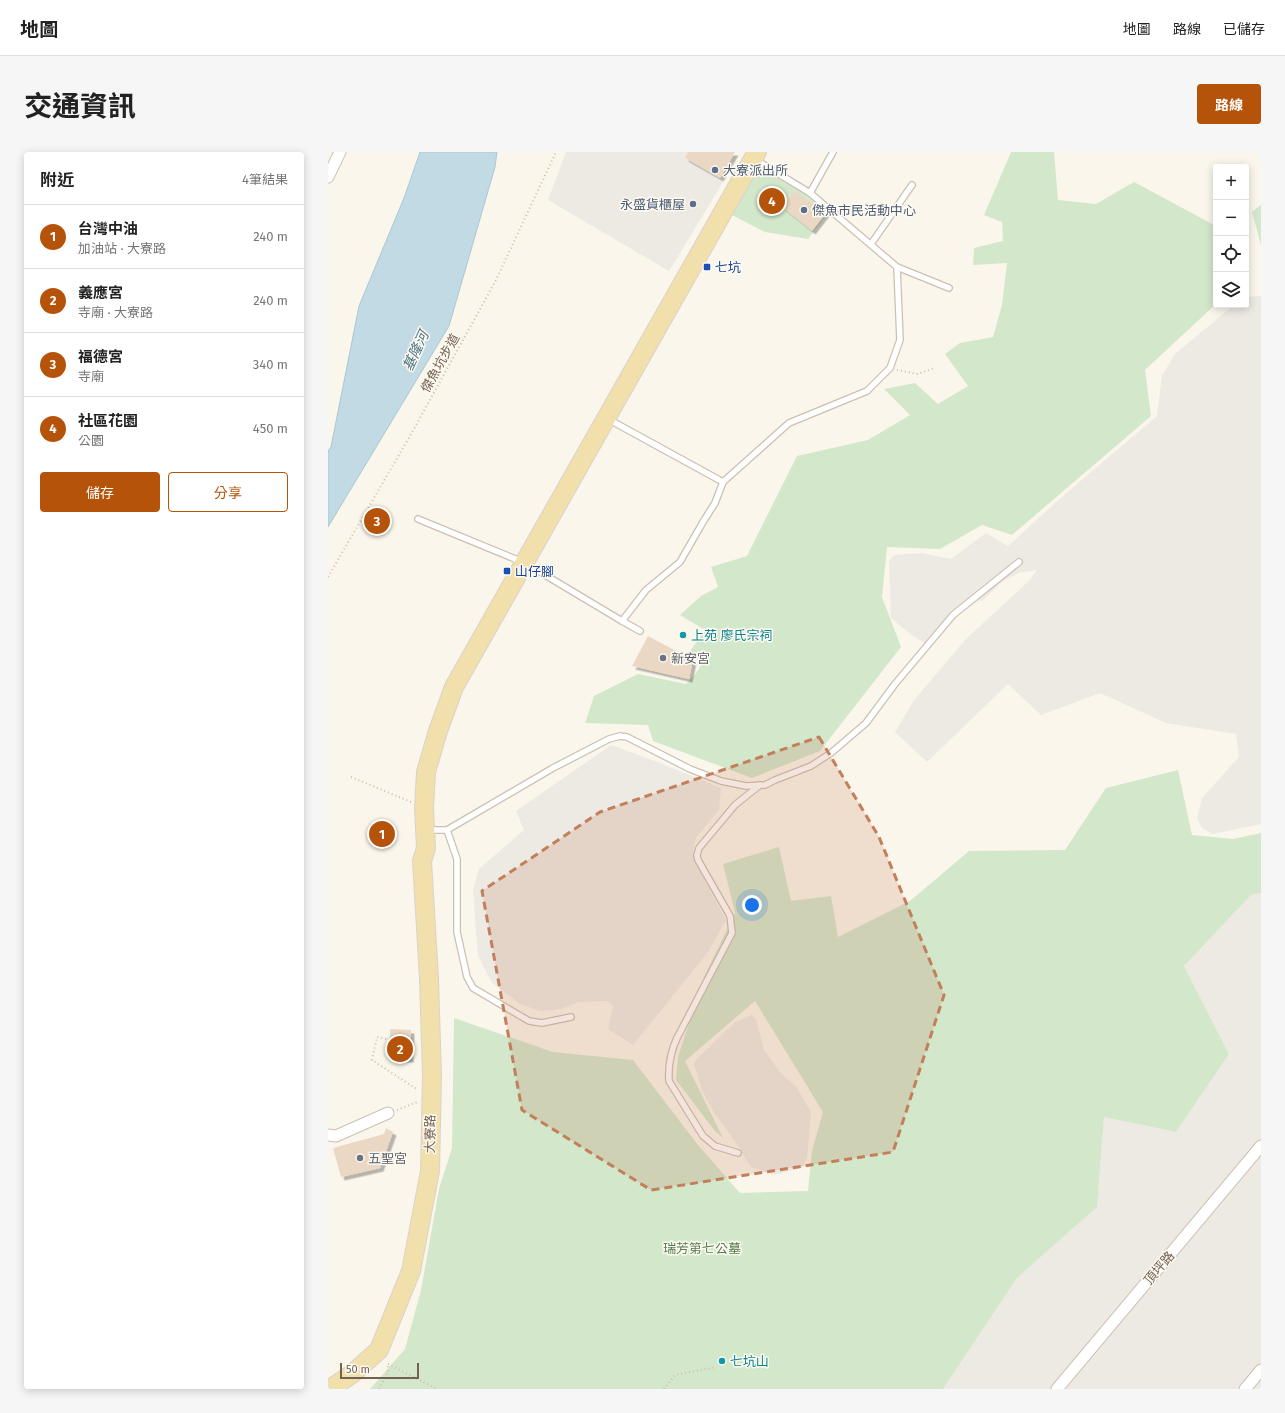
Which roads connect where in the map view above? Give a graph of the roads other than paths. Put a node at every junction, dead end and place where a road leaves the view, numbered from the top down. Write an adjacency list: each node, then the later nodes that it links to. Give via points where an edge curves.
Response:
1 (340, 152): 4 (street)
2 (833, 152): 6 (lane)
3 (756, 155): 6 (lane); 10 (main road, 大寮路)
4 (328, 177)
5 (912, 185): 7 (lane)
6 (810, 193): 7 (lane)
7 (870, 244): 8 (lane)
8 (897, 267): 9 (lane); 11 (lane, via 900,340 890,368 866,391 789,423)
9 (949, 288)
10 (607, 419): 11 (lane); 14 (main road, 大寮路)
11 (723, 482): 15 (lane, via 715,503 680,562 646,590)
12 (418, 519): 14 (lane)
13 (1019, 562): 17 (lane, via 953,615 866,723 837,748 811,766)
14 (525, 563): 15 (lane); 18 (main road, 大寮路, via 454,687 426,772)
15 (622, 621): 16 (lane)
16 (640, 630)
17 (760, 785): 19 (lane, via 746,786 721,781 690,769 628,737 620,736 609,739 553,768); 25 (lane, via 735,805 699,848 698,860 730,916 732,933 677,1038 672,1049 668,1073 669,1081 703,1136 715,1146)
18 (425, 819): 19 (lane); 20 (main road, 大寮路)
19 (447, 830): 21 (lane, via 457,859 457,932 467,977 473,988 529,1021 542,1023)
20 (426, 848): 27 (main road, 大寮路, via 422,861 432,1076 430,1171 411,1271 379,1350); 28 (main road, 大寮路, via 433,861 440,978 442,1077 439,1175 416,1278 386,1357 367,1377)
21 (571, 1017)
22 (388, 1113): 23 (street, via 336,1136)
23 (328, 1135)
24 (1261, 1146): 29 (street, 頂坪路)
25 (738, 1153)
26 (1261, 1370): 30 (street)
27 (330, 1389)
28 (348, 1389)
29 (1057, 1389)
30 (1245, 1389)

